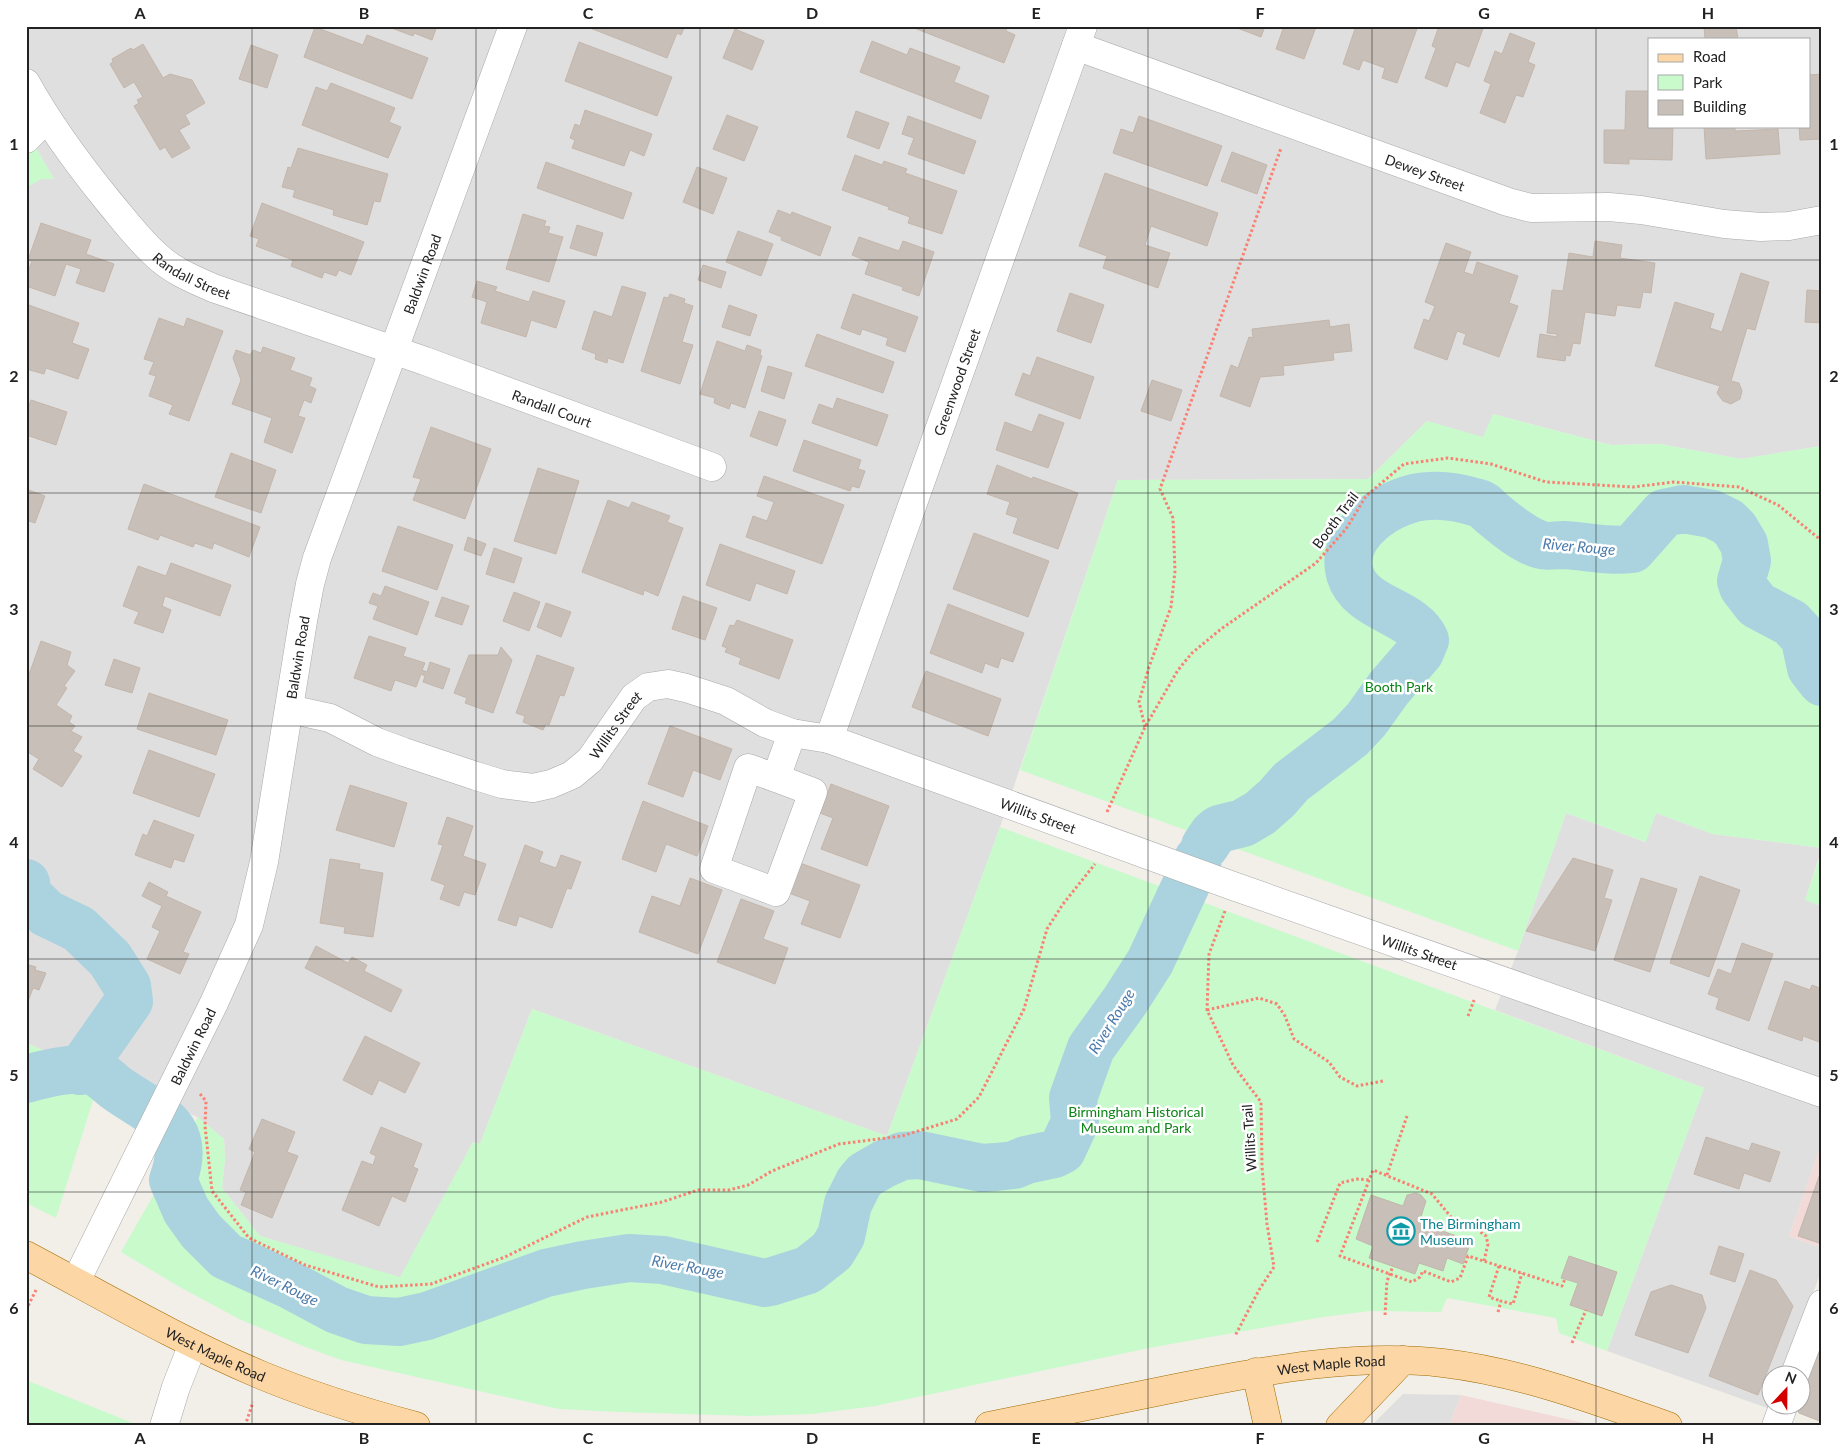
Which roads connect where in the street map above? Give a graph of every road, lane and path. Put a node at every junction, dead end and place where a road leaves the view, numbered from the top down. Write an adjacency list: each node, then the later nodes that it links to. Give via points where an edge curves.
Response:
1 (513, 26): 8 (street, Baldwin Road)
2 (1079, 36): 7 (street, Dewey Street, via 1523,206 1641,210 1761,227); 14 (street, Greenwood Street)
3 (26, 83): 4 (street, Randall Street)
4 (46, 119): 5 (street); 8 (street, Randall Street, via 137,236 170,266 213,288)
5 (26, 139)
6 (1282, 146): 12 (path, via 1160,489 1173,518 1175,571 1171,607 1139,702)
7 (1822, 220)
8 (394, 350): 9 (street, Randall Court); 11 (street, Baldwin Road, via 317,558 302,621)
9 (712, 467)
10 (1822, 541): 12 (path, Booth Trail, via 1778,506 1739,487 1674,482 1633,487 1546,482 1491,464 1448,458 1404,464 1366,496 1346,529 1316,563 1192,653 1178,670)
11 (289, 709): 13 (street, Willits Street, via 330,718 377,742 467,773 502,784 533,788 572,775 590,760 634,697 648,687 668,684 686,688 726,702); 19 (street, Baldwin Road, via 264,862 249,925 214,1003)
12 (1145, 727): 16 (path, Booth Trail)
13 (792, 733): 14 (street, Willits Street); 15 (street)
14 (829, 739): 16 (street, Willits Street)
15 (776, 778): 15 (street, via 748,768 714,869 776,892 813,792)
16 (1099, 836): 17 (street, Willits Street); 19 (path, Booth Trail, via 1095,865 1047,929 1024,1009 980,1097 957,1119 902,1136 839,1144 772,1171 748,1185 729,1190 698,1190 662,1202 587,1218 505,1257 431,1284 379,1287 305,1265 249,1238 212,1191 205,1126 206,1101)
17 (1232, 886): 18 (path, Willits Trail, via 1209,954); 21 (street, Willits Street)
18 (1207, 1010): 20 (path, via 1259,998 1276,1004 1285,1016 1294,1039 1330,1062 1340,1077 1357,1086); 39 (path, Willits Trail, via 1233,1065 1260,1102 1267,1224 1274,1266)
19 (187, 1081): 33 (street, Baldwin Road, via 138,1154)
20 (1383, 1081)
21 (1822, 1094)
22 (1407, 1116): 23 (path)
23 (1387, 1175): 24 (path, via 1373,1170); 27 (path, via 1432,1194 1452,1216 1486,1236 1488,1244)
24 (1369, 1180): 25 (path, via 1340,1183); 30 (path, via 1340,1256)
25 (1317, 1242)
26 (26, 1255): 33 (main road, West Maple Road)
27 (1484, 1261): 29 (path); 30 (path, via 1468,1256 1460,1278 1451,1282 1423,1271 1412,1282)
28 (1392, 1266): 30 (path)
29 (1499, 1266): 31 (path); 34 (path, via 1490,1297)
30 (1390, 1273): 38 (path)
31 (1522, 1273): 32 (path, via 1562,1286); 34 (path, via 1513,1304)
32 (1565, 1279)
33 (76, 1281): 41 (main road, West Maple Road)
34 (1501, 1301): 37 (path)
35 (1822, 1304): 43 (street)
36 (1586, 1310): 40 (path)
37 (1498, 1312)
38 (1385, 1315)
39 (1235, 1336)
40 (1572, 1343)
41 (193, 1344): 47 (street); 49 (main road, West Maple Road, via 261,1375)
42 (1403, 1360): 44 (main road, West Maple Road); 52 (main road); 53 (main road, West Maple Road, via 1443,1363 1513,1376)
43 (1799, 1364)
44 (1256, 1372): 50 (main road, West Maple Road); 51 (main road)
45 (253, 1402): 48 (path)
46 (1780, 1414): 54 (street)
47 (164, 1426)
48 (245, 1426)
49 (416, 1426)
50 (989, 1426)
51 (1268, 1426)
52 (1340, 1426)
53 (1668, 1426)
54 (1776, 1426)

